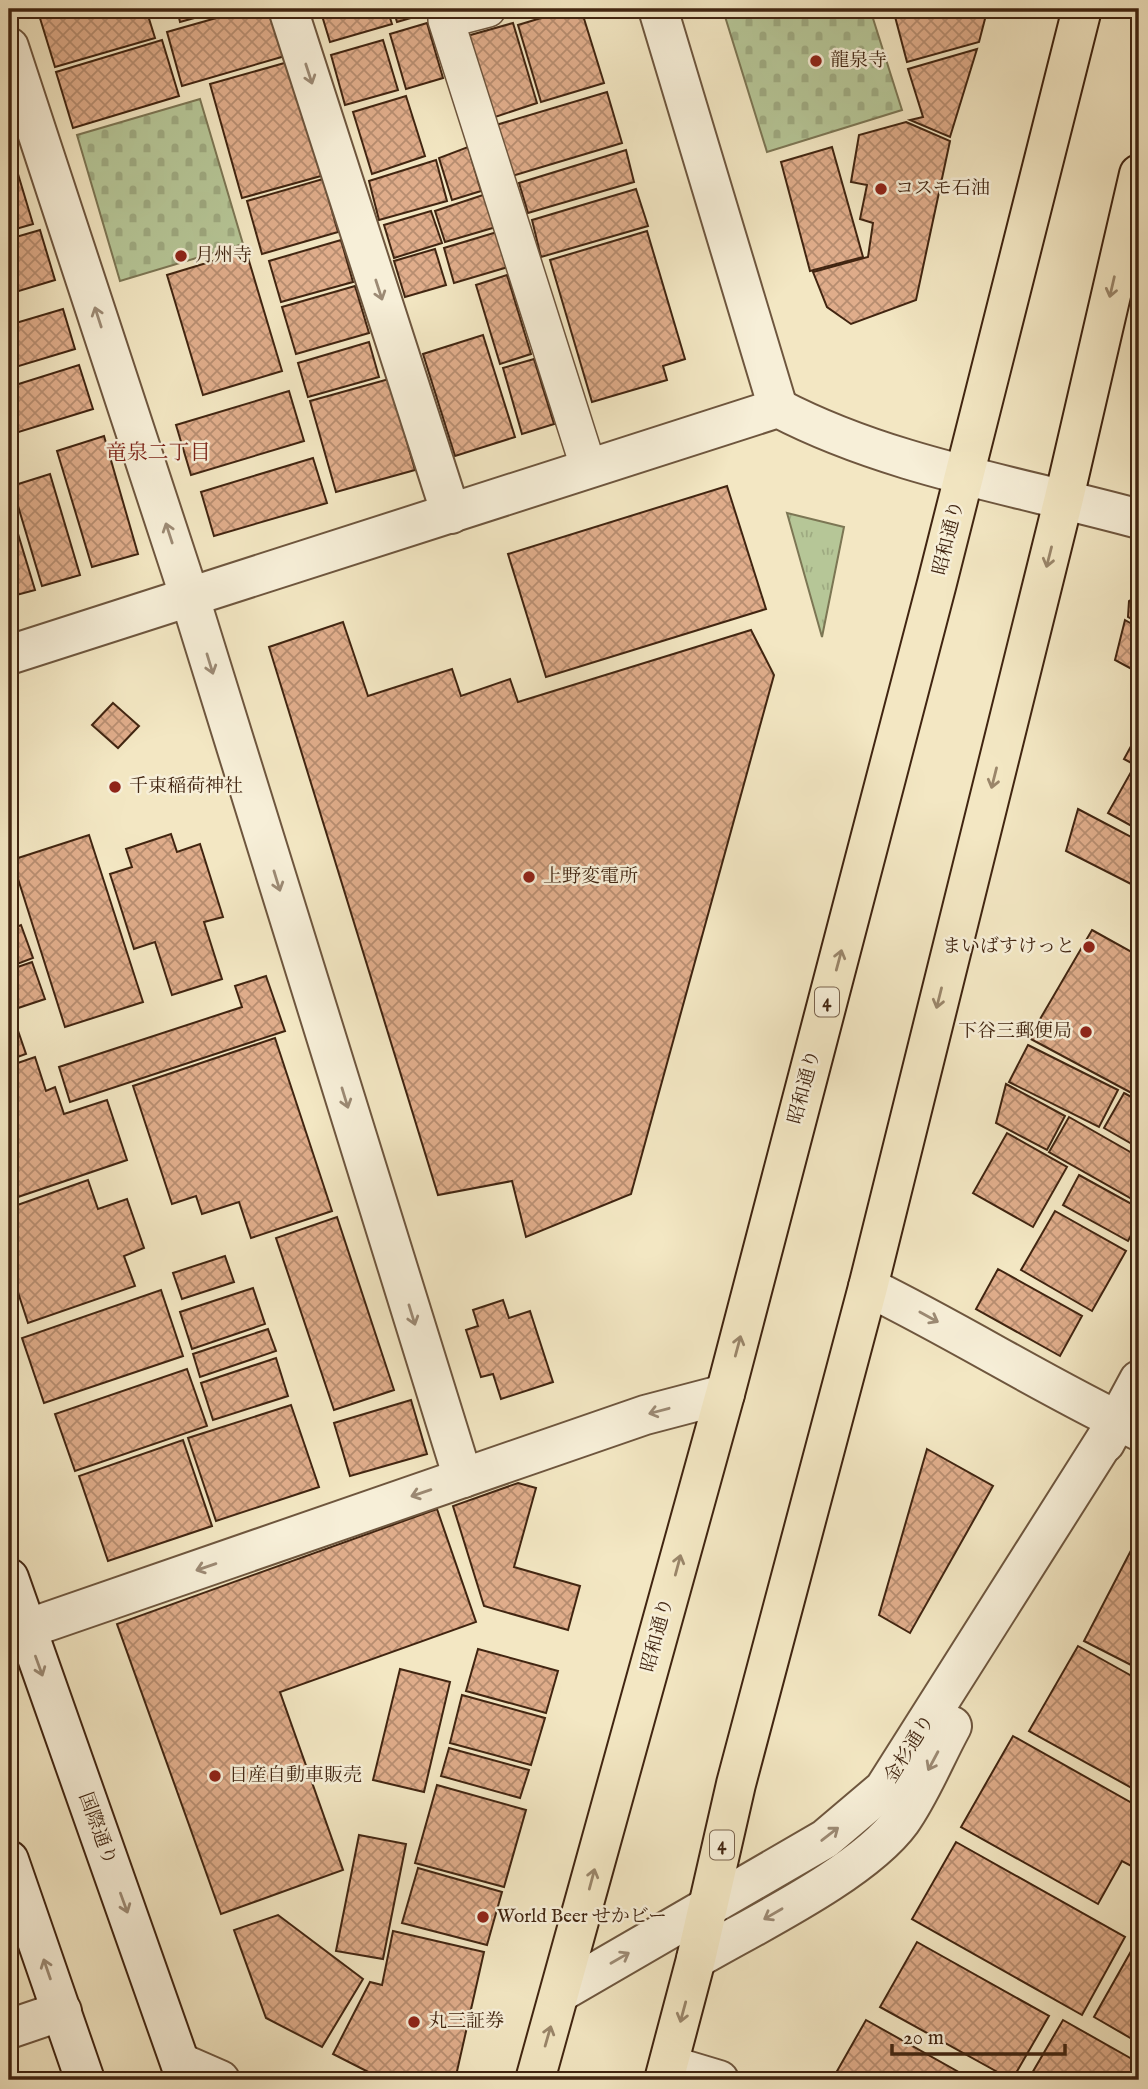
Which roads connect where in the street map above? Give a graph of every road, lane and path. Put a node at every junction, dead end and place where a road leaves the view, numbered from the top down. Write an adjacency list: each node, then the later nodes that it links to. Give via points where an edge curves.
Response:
1 (288, 9): 13 (street, one-way to 13)
2 (488, 9): 10 (lane, via 446,20)
3 (658, 9): 9 (street)
4 (1074, 11): 11 (highway, 昭和通り / 4)
5 (9, 47): 6 (street)
6 (16, 93): 15 (street, one-way to 6)
7 (1139, 174): 8 (highway, 4)
8 (1132, 234): 12 (highway, 4, one-way to 12)
9 (778, 408): 10 (street); 11 (street, via 825,432)
10 (588, 466): 13 (street)
11 (965, 474): 12 (street); 19 (highway, 昭和通り / 4, one-way to 11)
12 (1064, 498): 14 (street); 17 (highway, 4, one-way to 17)
13 (451, 514): 15 (street)
14 (1139, 519)
15 (190, 598): 16 (street); 21 (street, one-way to 21)
16 (9, 655)
17 (868, 1287): 20 (street, one-way to 20); 25 (highway, 4, via 736,1784)
18 (1139, 1380): 20 (street, 金杉通り)
19 (725, 1394): 21 (street, one-way to 21, via 645,1415); 27 (highway, 昭和通り / 4, one-way to 19)
20 (1128, 1426): 25 (street, 金杉通り, one-way to 20, via 825,1839 884,1789); 26 (street, 金杉通り, one-way to 26, via 900,1822 830,1881)
21 (463, 1478): 23 (street, one-way to 23)
22 (9, 1578): 23 (street, 国際通り)
23 (17, 1632): 30 (street, 国際通り, one-way to 30)
24 (9, 1860): 28 (street, one-way to 24)
25 (709, 1907): 26 (highway, 4); 27 (street, 金杉通り, one-way to 25)
26 (696, 1959): 31 (highway, 4, one-way to 31)
27 (561, 1992): 34 (highway, 昭和通り / 4, one-way to 27)
28 (62, 2011): 29 (street); 32 (street)
29 (9, 2029)
30 (184, 2072): 33 (street)
31 (666, 2073): 35 (street)
32 (85, 2080)
33 (220, 2080)
34 (535, 2080)
35 (719, 2080)

